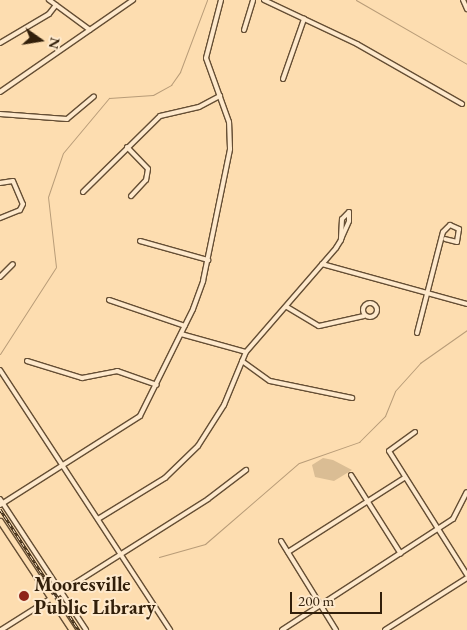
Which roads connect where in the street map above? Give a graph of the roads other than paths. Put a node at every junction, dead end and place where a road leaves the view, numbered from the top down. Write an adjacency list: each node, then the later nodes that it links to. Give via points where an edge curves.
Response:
1 (49, 0): 7 (street)
2 (133, 0): 10 (street)
3 (221, 0): 16 (street, via 206,50)
4 (253, 0): 11 (street)
5 (264, 0): 9 (street)
6 (463, 0): 8 (street)
7 (56, 5): 10 (street); 12 (street, via 33,26)
8 (467, 9)
9 (304, 19): 13 (street); 17 (street)
10 (90, 30): 14 (street)
11 (244, 30)
12 (0, 43)
13 (283, 79)
14 (0, 92)
15 (94, 96): 18 (street, via 66,119)
16 (220, 96): 19 (street, via 200,107 164,113); 27 (street, via 229,122 230,148)
17 (462, 104)
18 (0, 114)
19 (128, 147): 21 (street); 22 (street, via 148,169 146,180)
20 (0, 183): 23 (street, via 13,181 23,204 20,210)
21 (83, 192)
22 (131, 196)
23 (0, 218)
24 (445, 239): 24 (street, via 457,242 460,229 447,227); 31 (street)
25 (341, 240): 25 (street, via 350,218 349,212 342,219); 29 (street)
26 (140, 241): 27 (street)
27 (208, 260): 36 (street)
28 (13, 264): 30 (street)
29 (322, 264): 31 (street); 34 (street)
30 (0, 277)
31 (430, 295): 33 (street); 37 (street)
32 (109, 300): 36 (street)
33 (467, 304)
34 (287, 306): 35 (street, via 320,326); 39 (street)
35 (364, 316): 35 (street, via 362,305 377,305 375,316)
36 (185, 326): 38 (street)
37 (417, 333)
38 (181, 334): 39 (street); 43 (street)
39 (246, 352): 41 (street)
40 (27, 361): 43 (street, via 82,378 117,371)
41 (242, 361): 44 (street, via 270,381); 54 (street, via 216,418 183,463)
42 (0, 370): 46 (street)
43 (157, 385): 46 (street, via 146,410 132,423)
44 (352, 398)
45 (415, 432): 49 (street, via 389,451)
46 (63, 466): 53 (street); 54 (street)
47 (246, 470): 59 (street)
48 (351, 475): 52 (street)
49 (404, 478): 52 (street); 56 (street)
50 (467, 492): 56 (street, via 459,513)
51 (0, 499): 53 (street)
52 (367, 501): 58 (street); 60 (street)
53 (2, 504): 62 (street)
54 (98, 519): 59 (street)
55 (0, 521): 63 (main road)
56 (438, 530): 60 (street); 61 (street)
57 (281, 541): 58 (street)
58 (288, 552): 64 (street)
59 (121, 554): 62 (street); 68 (street)
60 (401, 554): 64 (street)
61 (467, 576): 71 (street)
62 (60, 592): 63 (street); 67 (street)
63 (51, 598): 65 (street); 66 (main road)
64 (321, 606): 69 (street); 70 (street)
65 (1, 630)
66 (72, 630)
67 (86, 630)
68 (170, 630)
69 (282, 630)
70 (336, 630)
71 (385, 630)

